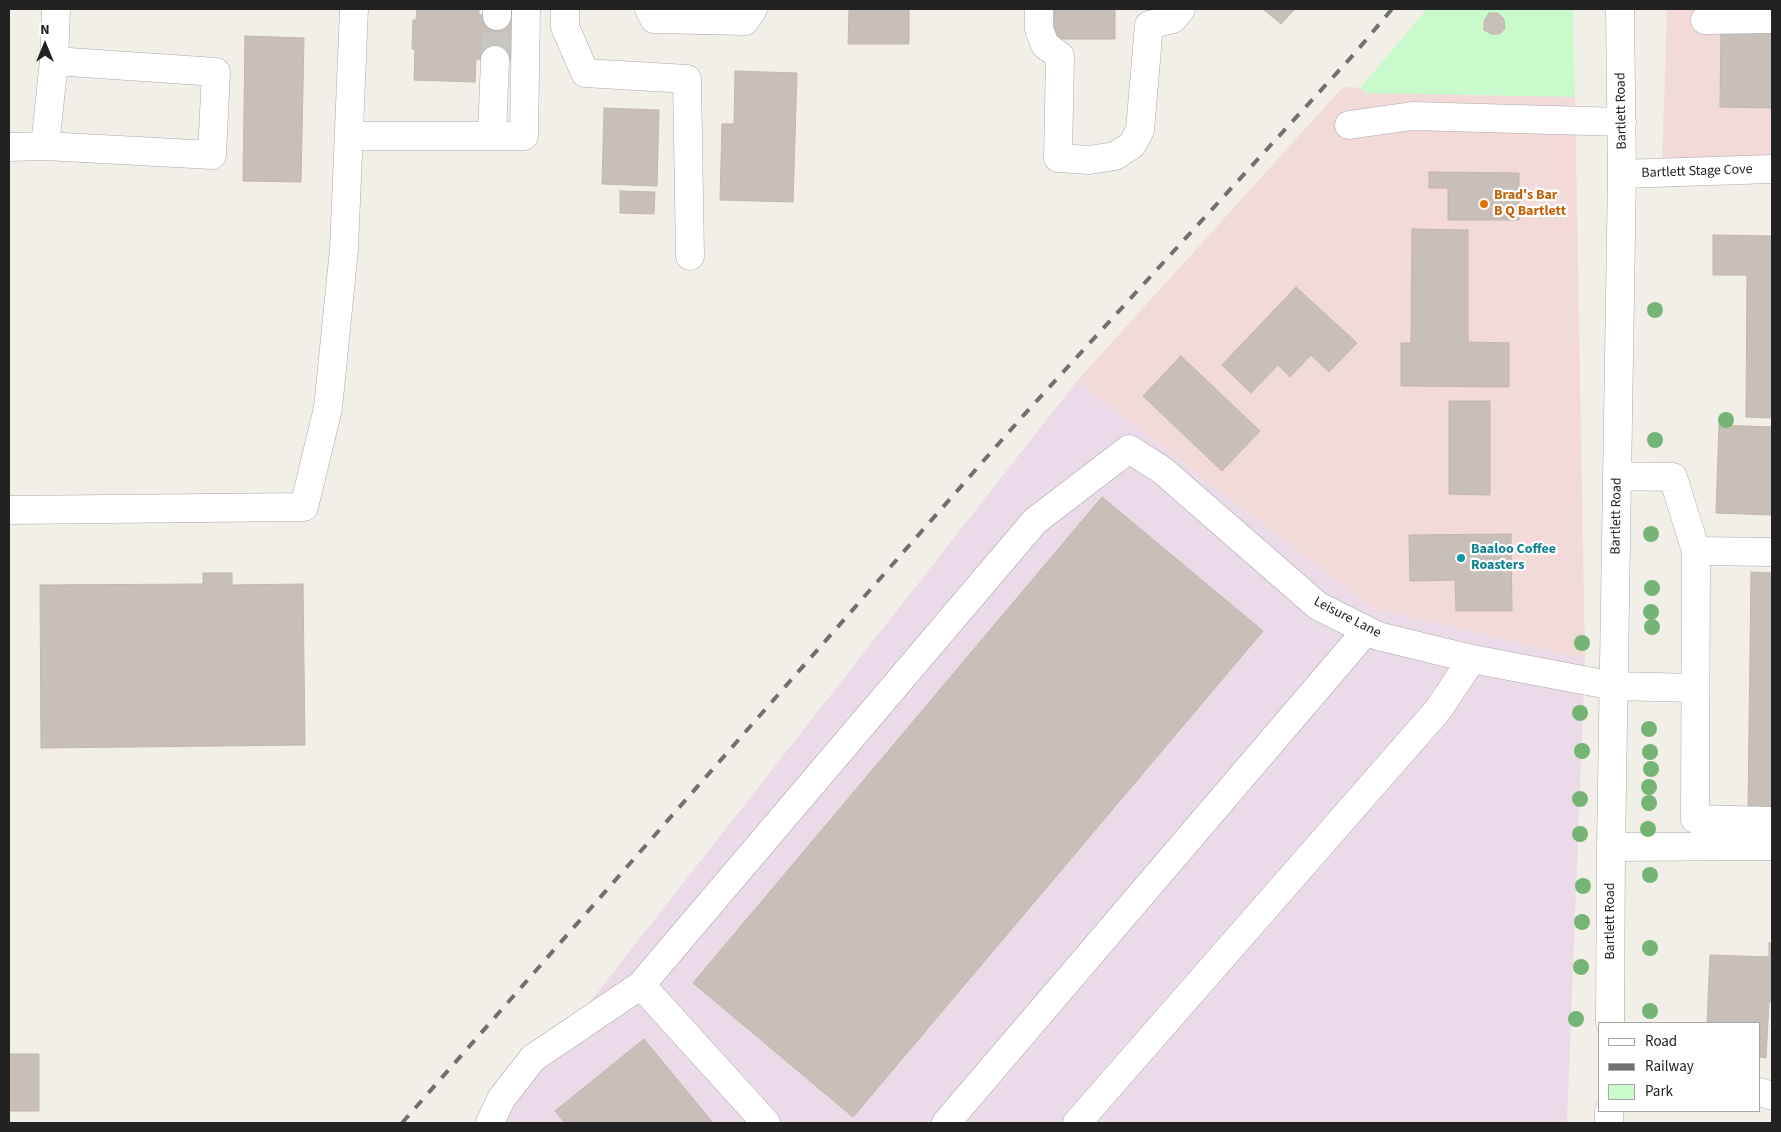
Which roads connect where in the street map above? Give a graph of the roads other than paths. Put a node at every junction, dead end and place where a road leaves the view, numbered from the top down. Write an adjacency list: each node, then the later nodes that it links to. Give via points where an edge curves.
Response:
1 (56, 9): 13 (street)
2 (354, 9): 16 (street)
3 (526, 9): 17 (street, via 524,136)
4 (565, 9): 22 (street, via 565,27 586,72 688,79)
5 (649, 9): 6 (street, via 654,20 746,21)
6 (753, 9)
7 (1039, 9): 8 (street, via 1039,28 1045,45 1060,56 1058,158 1089,160 1114,156 1132,145 1140,130 1149,25 1173,19)
8 (1181, 9)
9 (1620, 9): 14 (street, Bartlett Road)
10 (1772, 19): 11 (street)
11 (1705, 20)
12 (495, 60): 17 (street)
13 (54, 61): 18 (street); 18 (street, via 216,72 212,155)
14 (1622, 122): 15 (street, via 1412,116); 21 (street, Bartlett Road)
15 (1349, 125)
16 (349, 136): 17 (street); 24 (street, via 344,249 328,408 304,507)
17 (492, 136)
18 (45, 146): 19 (street)
19 (9, 147)
20 (1772, 169): 21 (street, Bartlett Stage Cove)
21 (1622, 174): 23 (street, Bartlett Road)
22 (690, 256)
23 (1617, 476): 25 (street, via 1673,477); 29 (street, Bartlett Road)
24 (9, 510)
25 (1696, 551): 26 (street); 30 (street)
26 (1772, 552)
27 (1366, 631): 28 (street, Leisure Lane); 34 (street, Leisure Lane, via 1318,606 1162,470 1129,448 1035,521); 38 (street)
28 (1472, 659): 29 (street, Leisure Lane); 39 (street, via 1438,710)
29 (1614, 686): 30 (street, Leisure Lane); 33 (street, Bartlett Road)
30 (1695, 688): 31 (street, via 1695,819)
31 (1772, 821)
32 (1772, 846): 33 (street)
33 (1611, 847): 35 (street, Bartlett Road)
34 (641, 985): 36 (street, via 533,1058 501,1099); 37 (street)
35 (1610, 1022)
36 (490, 1123)
37 (766, 1123)
38 (946, 1123)
39 (1077, 1123)

